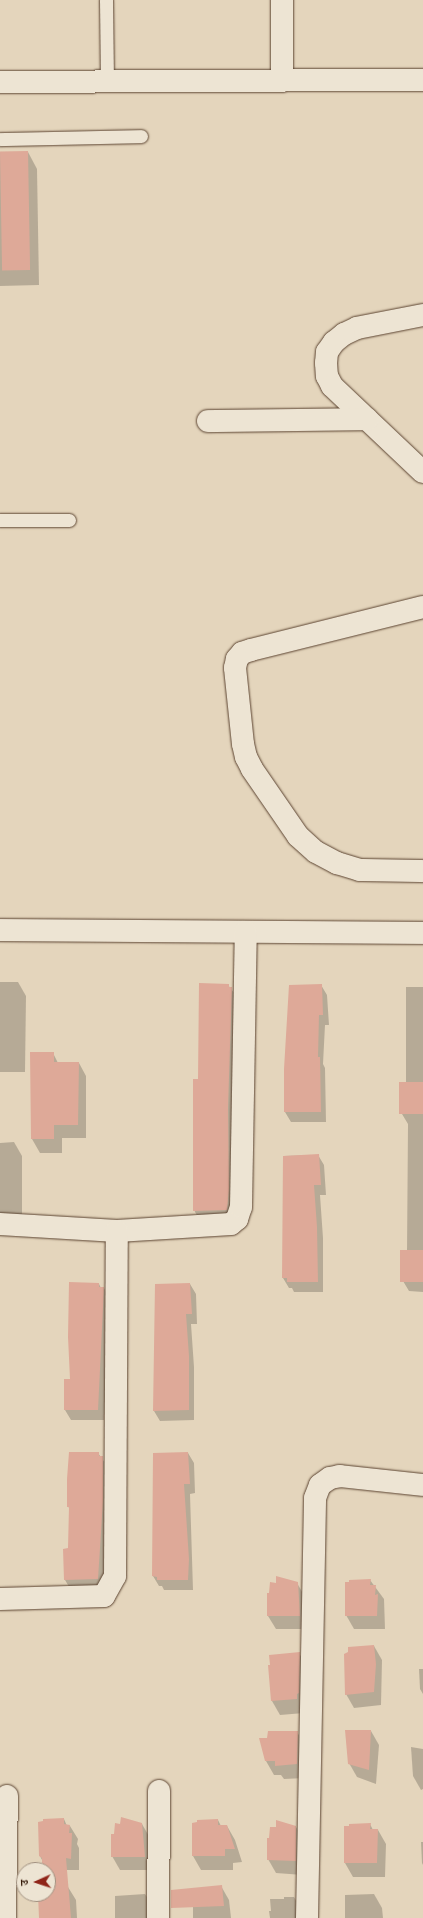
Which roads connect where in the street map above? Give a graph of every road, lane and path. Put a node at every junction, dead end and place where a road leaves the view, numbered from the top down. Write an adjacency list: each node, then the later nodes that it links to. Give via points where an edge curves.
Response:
1 (106, 0): 6 (lane)
2 (282, 0): 4 (street)
3 (423, 80): 4 (street)
4 (282, 81): 6 (street)
5 (0, 82): 6 (street)
6 (107, 82)
7 (141, 136): 8 (lane)
8 (0, 139)
9 (423, 315): 10 (street, via 358,328 339,338 327,352 327,376 332,386)
10 (367, 419): 11 (street); 12 (street)
11 (208, 421)
12 (423, 472)
13 (0, 520): 14 (lane)
14 (70, 520)
15 (423, 607): 16 (street, via 251,650 242,653 234,668 242,744 246,757 298,836 316,852 337,864 360,870)
16 (423, 871)
17 (0, 930): 18 (street)
18 (246, 932): 19 (street); 21 (street, via 240,1214 231,1224)
19 (423, 933)
20 (0, 1224): 21 (street)
21 (117, 1231): 23 (street, via 115,1576 104,1596)
22 (423, 1485): 28 (street, via 340,1476 330,1478 320,1485 315,1498)
23 (0, 1598)
24 (159, 1791): 27 (street)
25 (7, 1796): 26 (street)
26 (5, 1918)
27 (158, 1918)
28 (307, 1918)

